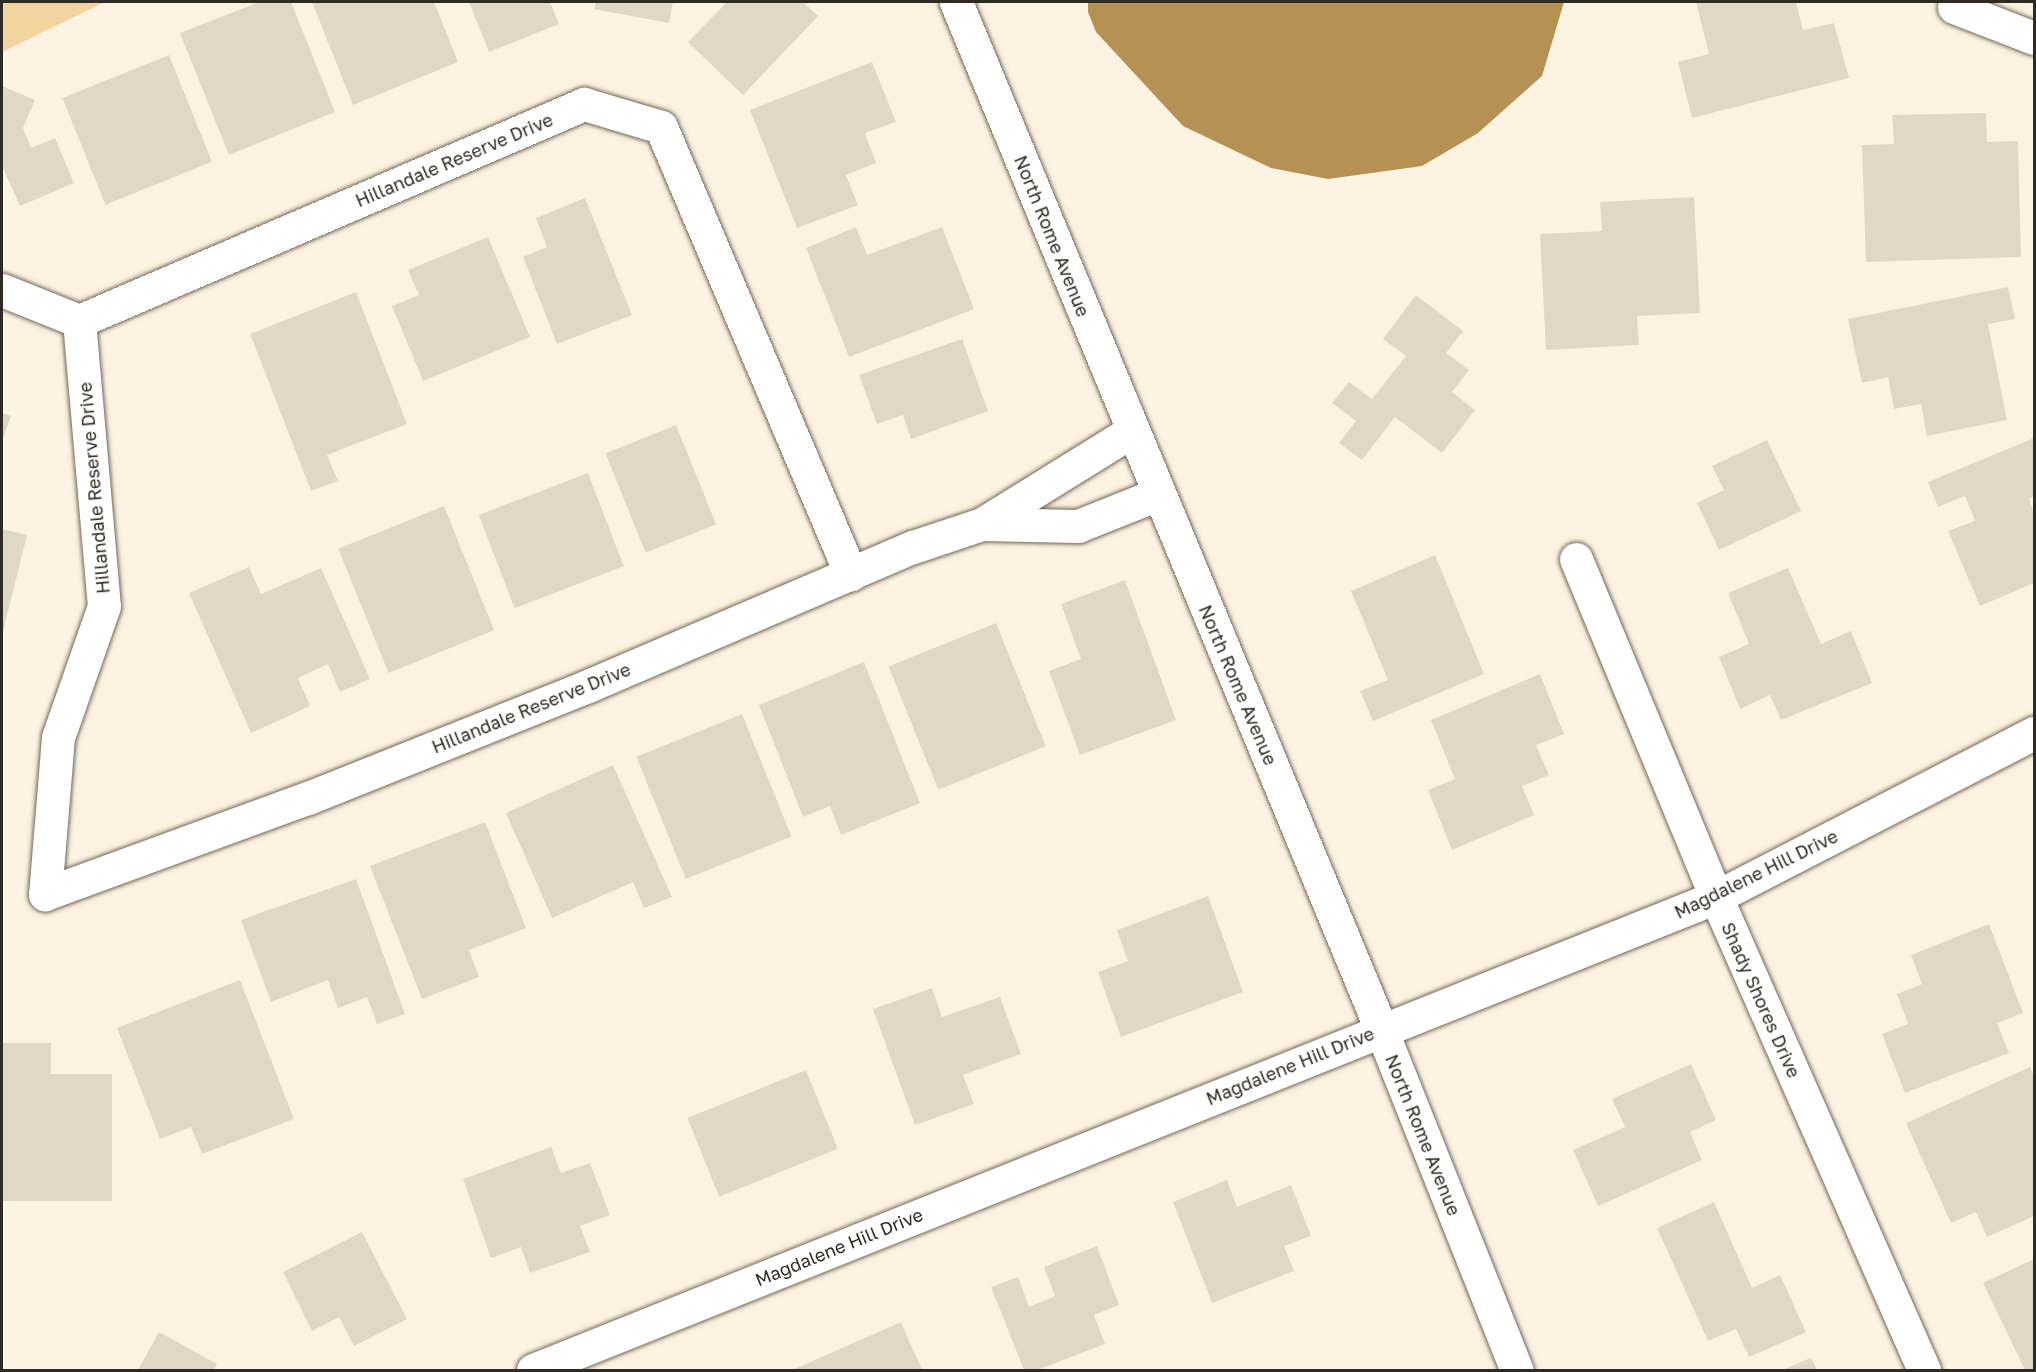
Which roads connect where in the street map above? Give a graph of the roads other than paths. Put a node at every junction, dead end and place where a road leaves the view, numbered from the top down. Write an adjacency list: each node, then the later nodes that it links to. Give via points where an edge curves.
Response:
1 (956, 2): 6 (street, North Rome Avenue)
2 (1954, 6): 3 (street)
3 (2034, 38)
4 (2, 290): 5 (street)
5 (79, 321): 10 (street, Hillandale Reserve Drive, via 584,104 661,127); 10 (street, Hillandale Reserve Drive, via 104,606 58,737 45,894 318,794)
6 (1132, 431): 7 (street, North Rome Avenue); 8 (street, Hillandale Reserve Drive)
7 (1158, 494): 8 (street, Hillandale Reserve Drive, via 1078,526); 13 (street, North Rome Avenue)
8 (982, 524): 10 (street, Hillandale Reserve Drive)
9 (1576, 560): 12 (street, Shady Shores Drive)
10 (852, 574)
11 (2034, 733): 12 (street, Magdalene Hill Drive)
12 (1716, 897): 13 (street, Magdalene Hill Drive); 16 (street, Shady Shores Drive)
13 (1381, 1029): 14 (street, Magdalene Hill Drive); 15 (street, North Rome Avenue)
14 (533, 1371)
15 (1517, 1371)
16 (1924, 1371)

